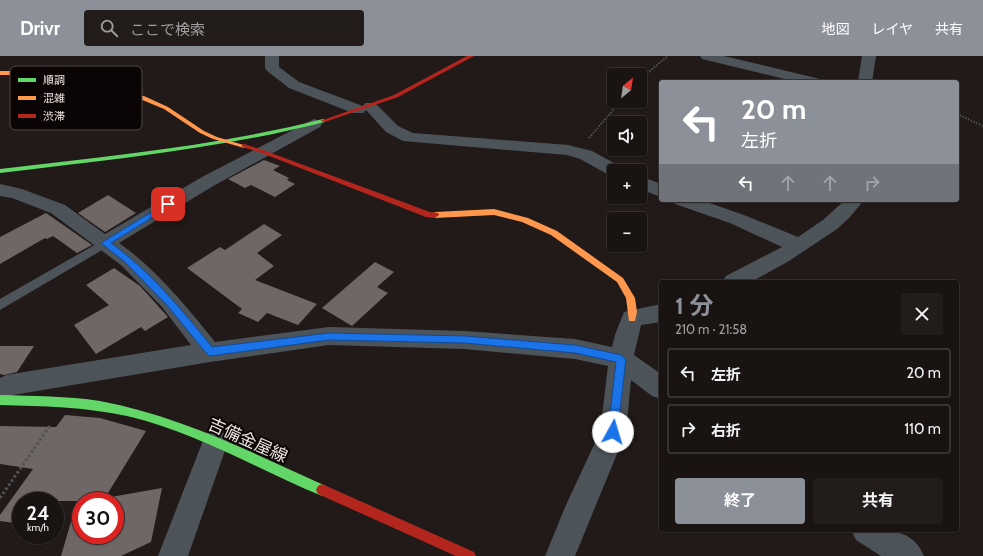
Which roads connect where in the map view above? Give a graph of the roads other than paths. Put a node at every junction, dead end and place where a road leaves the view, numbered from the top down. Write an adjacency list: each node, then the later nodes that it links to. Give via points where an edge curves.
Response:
1 (272, 56): 8 (street, via 272,68 294,85)
2 (471, 56): 8 (street, via 396,96)
3 (707, 56): 5 (street)
4 (869, 56): 6 (street)
5 (807, 80)
6 (865, 80)
7 (142, 97): 10 (street, via 166,108 202,132)
8 (364, 108): 9 (street); 12 (street, via 409,138 577,152)
9 (314, 124): 10 (street); 11 (street)
10 (233, 142): 11 (street); 13 (street)
11 (261, 151): 19 (street); 24 (street, via 429,215 494,212 540,226 590,256 623,283 633,298)
12 (607, 167)
13 (0, 171)
14 (647, 185): 16 (street)
15 (0, 190): 19 (street, via 16,193 58,209)
16 (659, 190)
17 (688, 202): 20 (street, via 737,219)
18 (853, 202): 20 (street, via 843,213)
19 (105, 243): 22 (lane); 25 (street, via 128,260 170,301)
20 (799, 246): 21 (street)
21 (737, 280)
22 (0, 305)
23 (659, 313): 24 (street)
24 (632, 318): 26 (street)
25 (210, 352): 26 (street, via 329,336 464,340 575,349); 28 (street, via 6,386)
26 (621, 359): 27 (street); 34 (street, via 613,432)
27 (659, 387)
28 (0, 393)
29 (0, 400): 30 (street, 吉備金屋線, via 100,406 142,416)
30 (215, 442): 32 (street); 33 (street, 吉備金屋線)
31 (869, 532): 35 (street)
32 (173, 556)
33 (470, 556)
34 (560, 556)
35 (909, 556)

